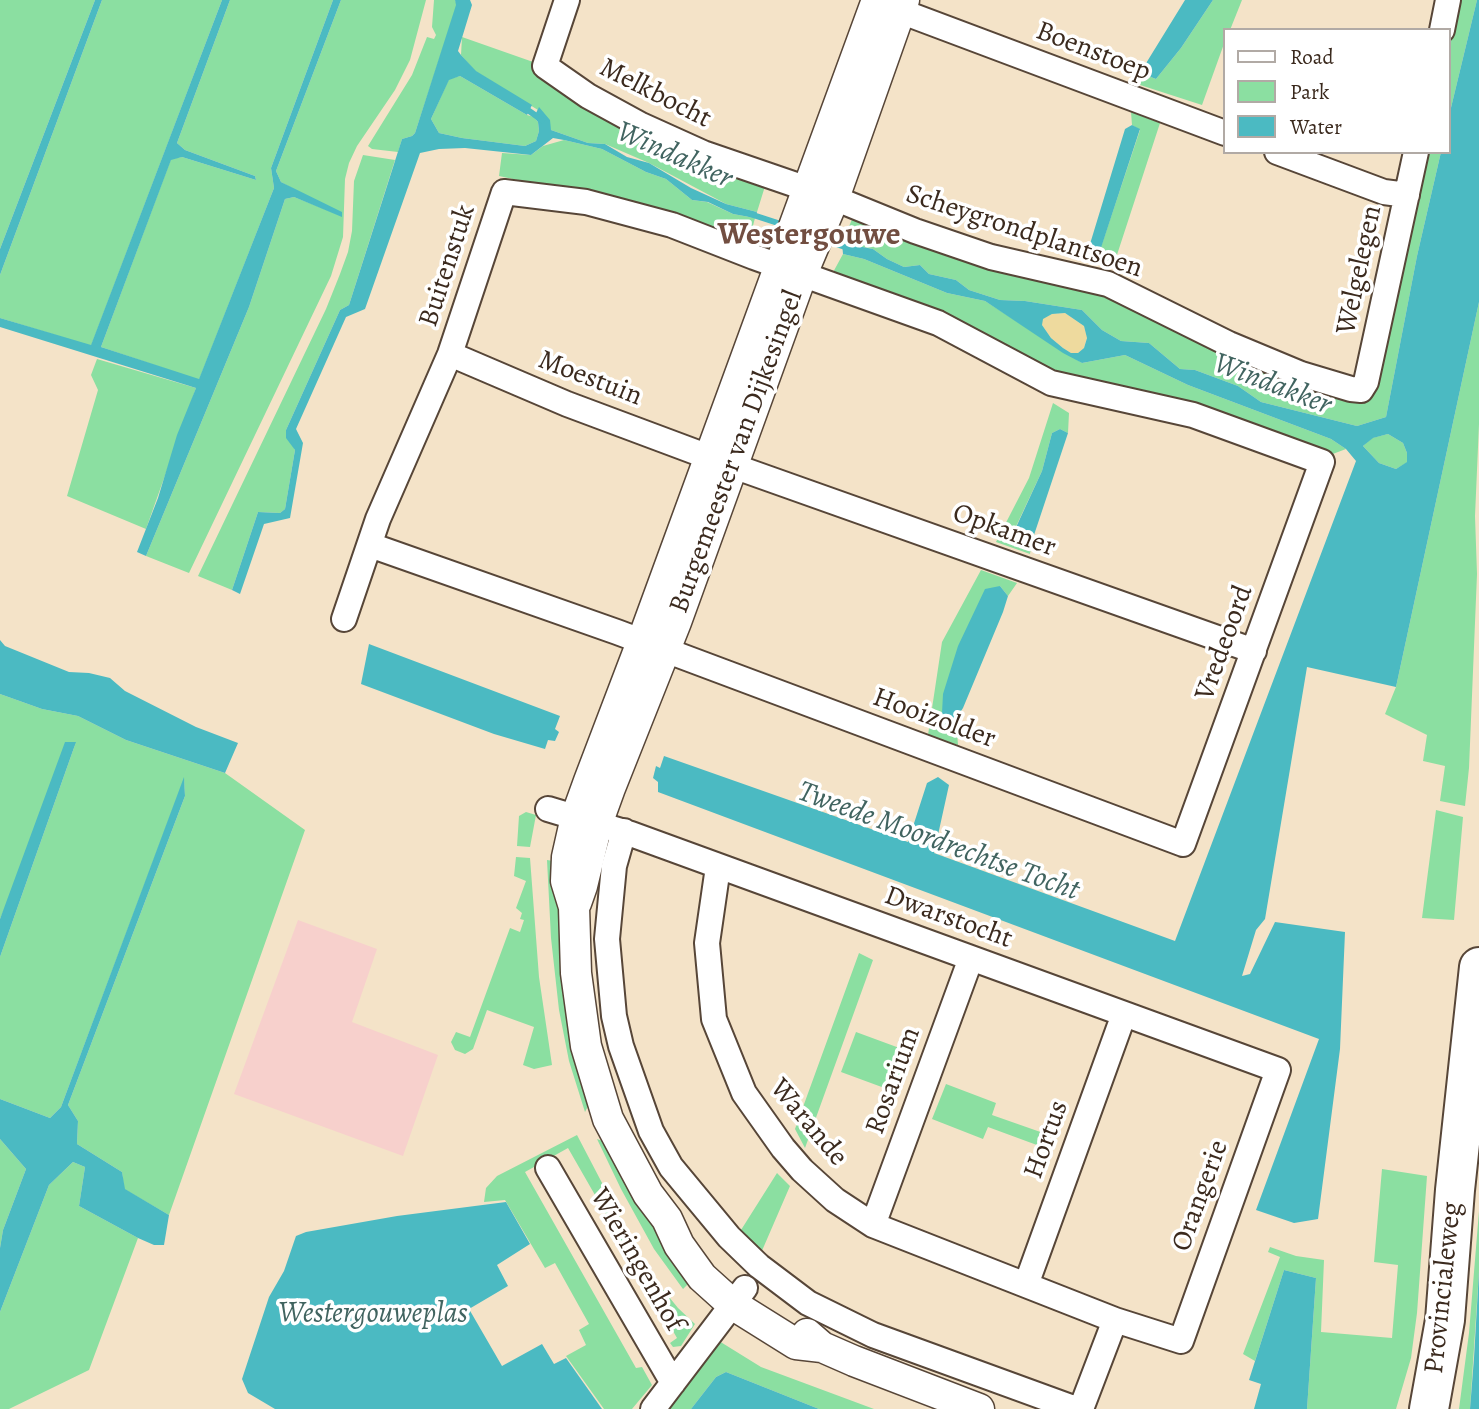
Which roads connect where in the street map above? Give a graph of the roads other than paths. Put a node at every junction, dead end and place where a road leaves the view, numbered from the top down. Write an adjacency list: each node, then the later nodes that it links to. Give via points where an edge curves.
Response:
1 (567, 0): 8 (street, Melkbocht, via 545,66 640,125 703,153)
2 (1448, 0): 4 (street)
3 (885, 3): 5 (street, Boenstoep); 8 (street, Burgemeester van Dijkesingel)
4 (1442, 28)
5 (1224, 133)
6 (1282, 154): 9 (street, via 1384,192)
7 (1416, 154): 9 (street, Welgelegen)
8 (821, 193): 10 (street, Burgemeester van Dijkesingel); 12 (street, Scheygrondplantsoen, via 991,257 1108,284 1228,344)
9 (1407, 195): 12 (street, Welgelegen, via 1366,382 1361,390)
10 (791, 270): 11 (street, Buitenstuk, via 672,225 599,205 504,192); 13 (street, Burgemeester van Dijkesingel); 17 (street, Vredeoord, via 938,323 1051,383 1193,415 1322,462)
11 (450, 354): 13 (street, Moestuin, via 567,404); 14 (street, Buitenstuk)
12 (1351, 389)
13 (721, 461): 16 (street, Burgemeester van Dijkesingel); 17 (street, Opkamer)
14 (370, 545): 15 (street, Buitenstuk); 16 (street)
15 (344, 620)
16 (653, 646): 18 (street, Burgemeester van Dijkesingel); 19 (street, Hooizolder)
17 (1254, 651): 19 (street, Vredeoord)
18 (586, 820): 20 (street, Dwarstocht); 28 (street, Burgemeester van Dijkesingel, via 582,886 574,907 576,973 586,1046 608,1119 667,1219 682,1228 716,1264); 35 (street, Burgemeester van Dijkesingel, via 614,866 607,939 621,1046 651,1131 677,1175 729,1237 808,1303 873,1335)
19 (1183, 844)
20 (718, 867): 21 (street, Dwarstocht); 26 (street, Warande, via 707,943 714,1019 744,1093 802,1170 835,1200)
21 (971, 958): 23 (street, Dwarstocht); 26 (street, Rosarium)
22 (1479, 967): 32 (main road, Provincialeweg, via 1445,1321)
23 (1124, 1014): 24 (street, Dwarstocht); 27 (street, Hortus)
24 (1278, 1070): 30 (street, Orangerie)
25 (548, 1168): 31 (street, Wieringenhof)
26 (873, 1225): 27 (street, Warande)
27 (1026, 1285): 29 (street, Warande)
28 (739, 1296): 31 (street); 34 (street, Burgemeester van Dijkesingel, via 822,1347)
29 (1115, 1320): 30 (street, Warande); 35 (street)
30 (1181, 1341)
31 (673, 1382): 33 (street)
32 (1428, 1406)
33 (653, 1409)
34 (979, 1409)
35 (1078, 1409)

